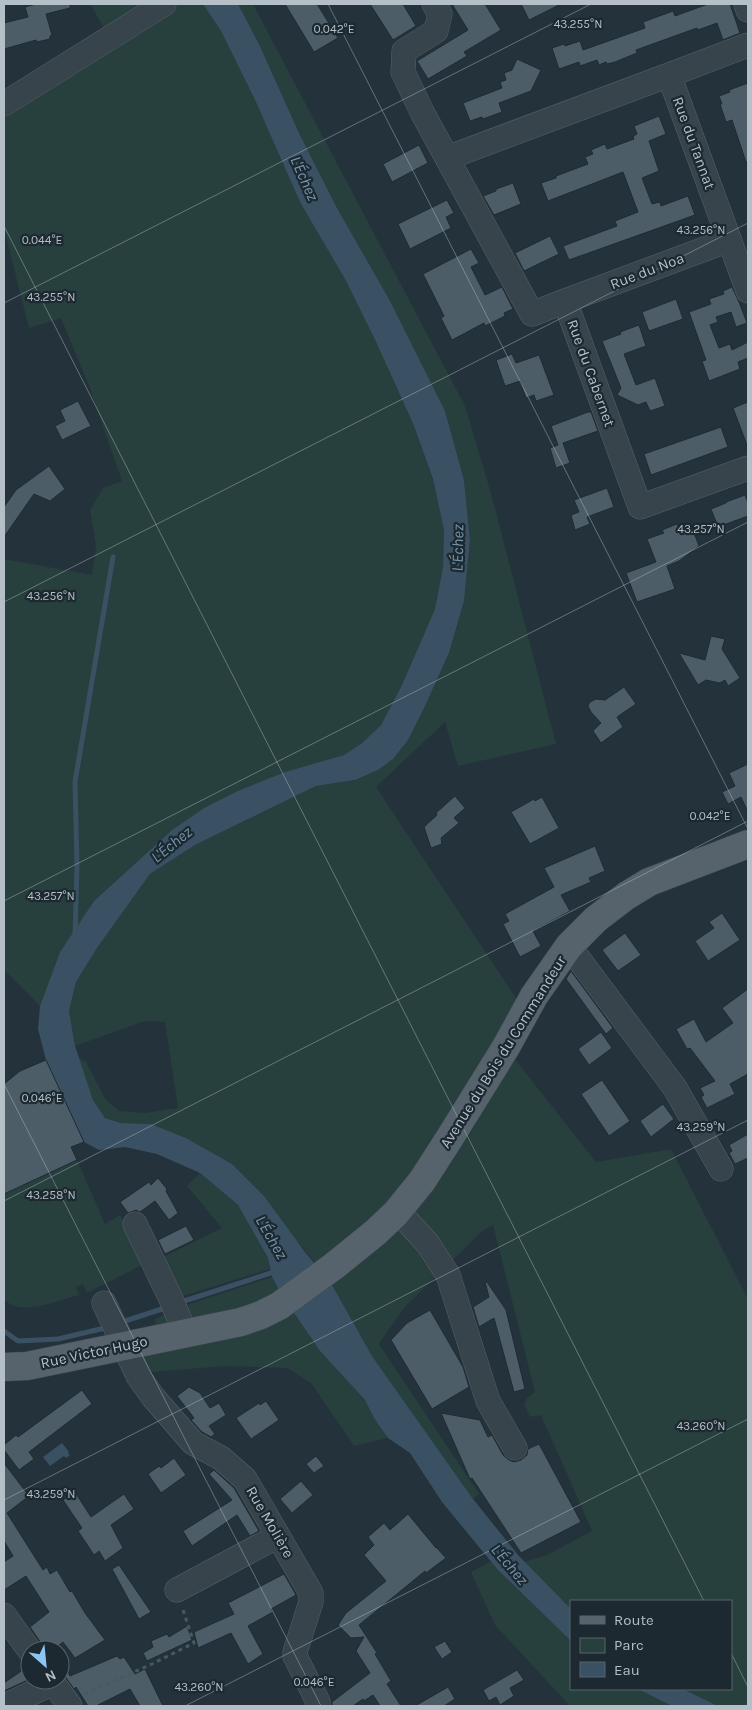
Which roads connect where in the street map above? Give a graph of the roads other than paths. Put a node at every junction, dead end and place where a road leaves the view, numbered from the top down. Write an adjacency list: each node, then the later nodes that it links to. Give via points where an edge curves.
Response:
1 (164, 4): 7 (street)
2 (434, 4): 8 (street, Rue du Cabernet, via 440,14 436,31 404,51 403,72)
3 (746, 4): 4 (street)
4 (748, 10)
5 (748, 46): 6 (street)
6 (669, 74): 8 (street); 9 (street, Rue du Tannat)
7 (4, 104)
8 (447, 158): 11 (street, Rue du Cabernet, via 532,314)
9 (730, 240): 10 (street, Rue du Tannat); 11 (street, Rue du Noa)
10 (748, 291)
11 (566, 302): 12 (street, Rue du Cabernet, via 640,508)
12 (748, 468)
13 (748, 844): 14 (main road, Avenue du Bois du Commandeur, via 650,882 596,919)
14 (569, 946): 15 (street, via 675,1088); 16 (main road, Avenue du Bois du Commandeur, via 534,996 422,1181)
15 (721, 1170)
16 (396, 1213): 18 (main road, Avenue du Bois du Commandeur, via 334,1266); 22 (street, via 428,1244 448,1275 488,1401)
17 (135, 1224): 19 (street)
18 (279, 1306): 19 (main road, Rue Victor Hugo, via 241,1322)
19 (178, 1315): 20 (main road, Rue Victor Hugo)
20 (113, 1323): 21 (main road, Rue Victor Hugo, via 27,1366); 23 (street, Rue Molière, via 138,1376 152,1397 193,1443 221,1458 245,1479)
21 (4, 1367)
22 (515, 1448)
23 (278, 1536): 24 (street); 31 (street, Rue Molière, via 311,1593 295,1656)
24 (177, 1590)
25 (4, 1615): 26 (street)
26 (22, 1640)
27 (35, 1690): 30 (street)
28 (59, 1690): 29 (street)
29 (69, 1704)
30 (5, 1706)
31 (318, 1706)

